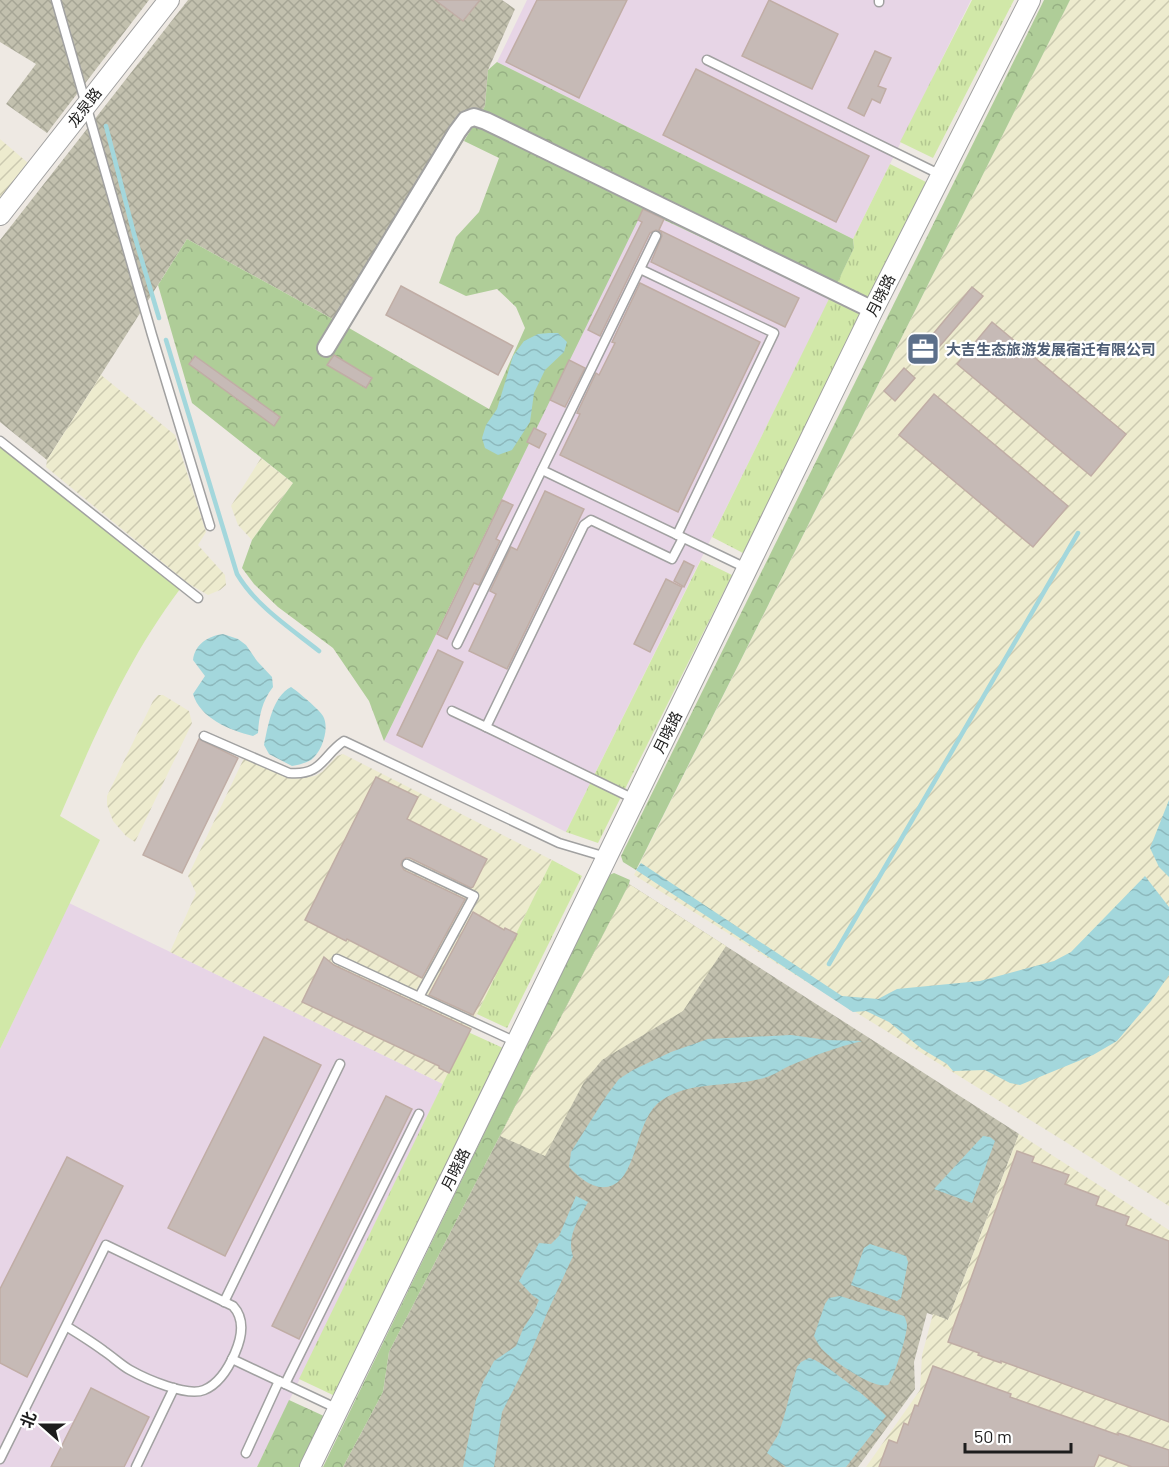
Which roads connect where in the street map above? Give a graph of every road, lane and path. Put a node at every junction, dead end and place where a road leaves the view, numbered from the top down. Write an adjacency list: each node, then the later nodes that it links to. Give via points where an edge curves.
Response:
1 (56, 0): 5 (lane)
2 (169, 0): 5 (street, 龙泉路)
3 (1030, 0): 6 (street, 月晓路)
4 (707, 60): 6 (lane)
5 (85, 105): 7 (street, 龙泉路); 14 (lane)
6 (941, 176): 10 (street, 月晓路)
7 (0, 215)
8 (656, 236): 9 (lane)
9 (640, 269): 13 (lane); 15 (lane, via 774,333)
10 (873, 310): 11 (street, via 474,117 466,120 457,132); 16 (street, 月晓路)
11 (326, 348)
12 (0, 441): 17 (lane)
13 (542, 470): 15 (lane); 18 (lane)
14 (210, 526)
15 (680, 536): 16 (lane); 20 (lane, via 672,559 591,520 584,525)
16 (747, 568): 22 (street, 月晓路)
17 (198, 598)
18 (457, 644)
19 (452, 711): 20 (lane)
20 (486, 727): 22 (lane)
21 (204, 736): 23 (lane, via 297,774 322,764 344,741 559,843)
22 (634, 800): 23 (street, 月晓路)
23 (606, 857): 27 (street, 月晓路)
24 (407, 864): 26 (lane, via 474,896)
25 (338, 959): 26 (lane)
26 (419, 997): 27 (lane)
27 (517, 1042): 35 (street, 月晓路)
28 (340, 1064): 30 (lane)
29 (419, 1114): 33 (lane)
30 (224, 1302): 31 (lane, via 106,1245); 32 (lane, via 240,1314 240,1342)
31 (66, 1326): 34 (lane, via 129,1370); 37 (lane)
32 (232, 1359): 33 (lane); 34 (lane, via 221,1377 202,1391)
33 (282, 1383): 35 (lane); 36 (lane)
34 (174, 1388): 38 (lane)
35 (338, 1409): 39 (street, 月晓路)
36 (246, 1453)
37 (0, 1459)
38 (136, 1467)
39 (310, 1467)

